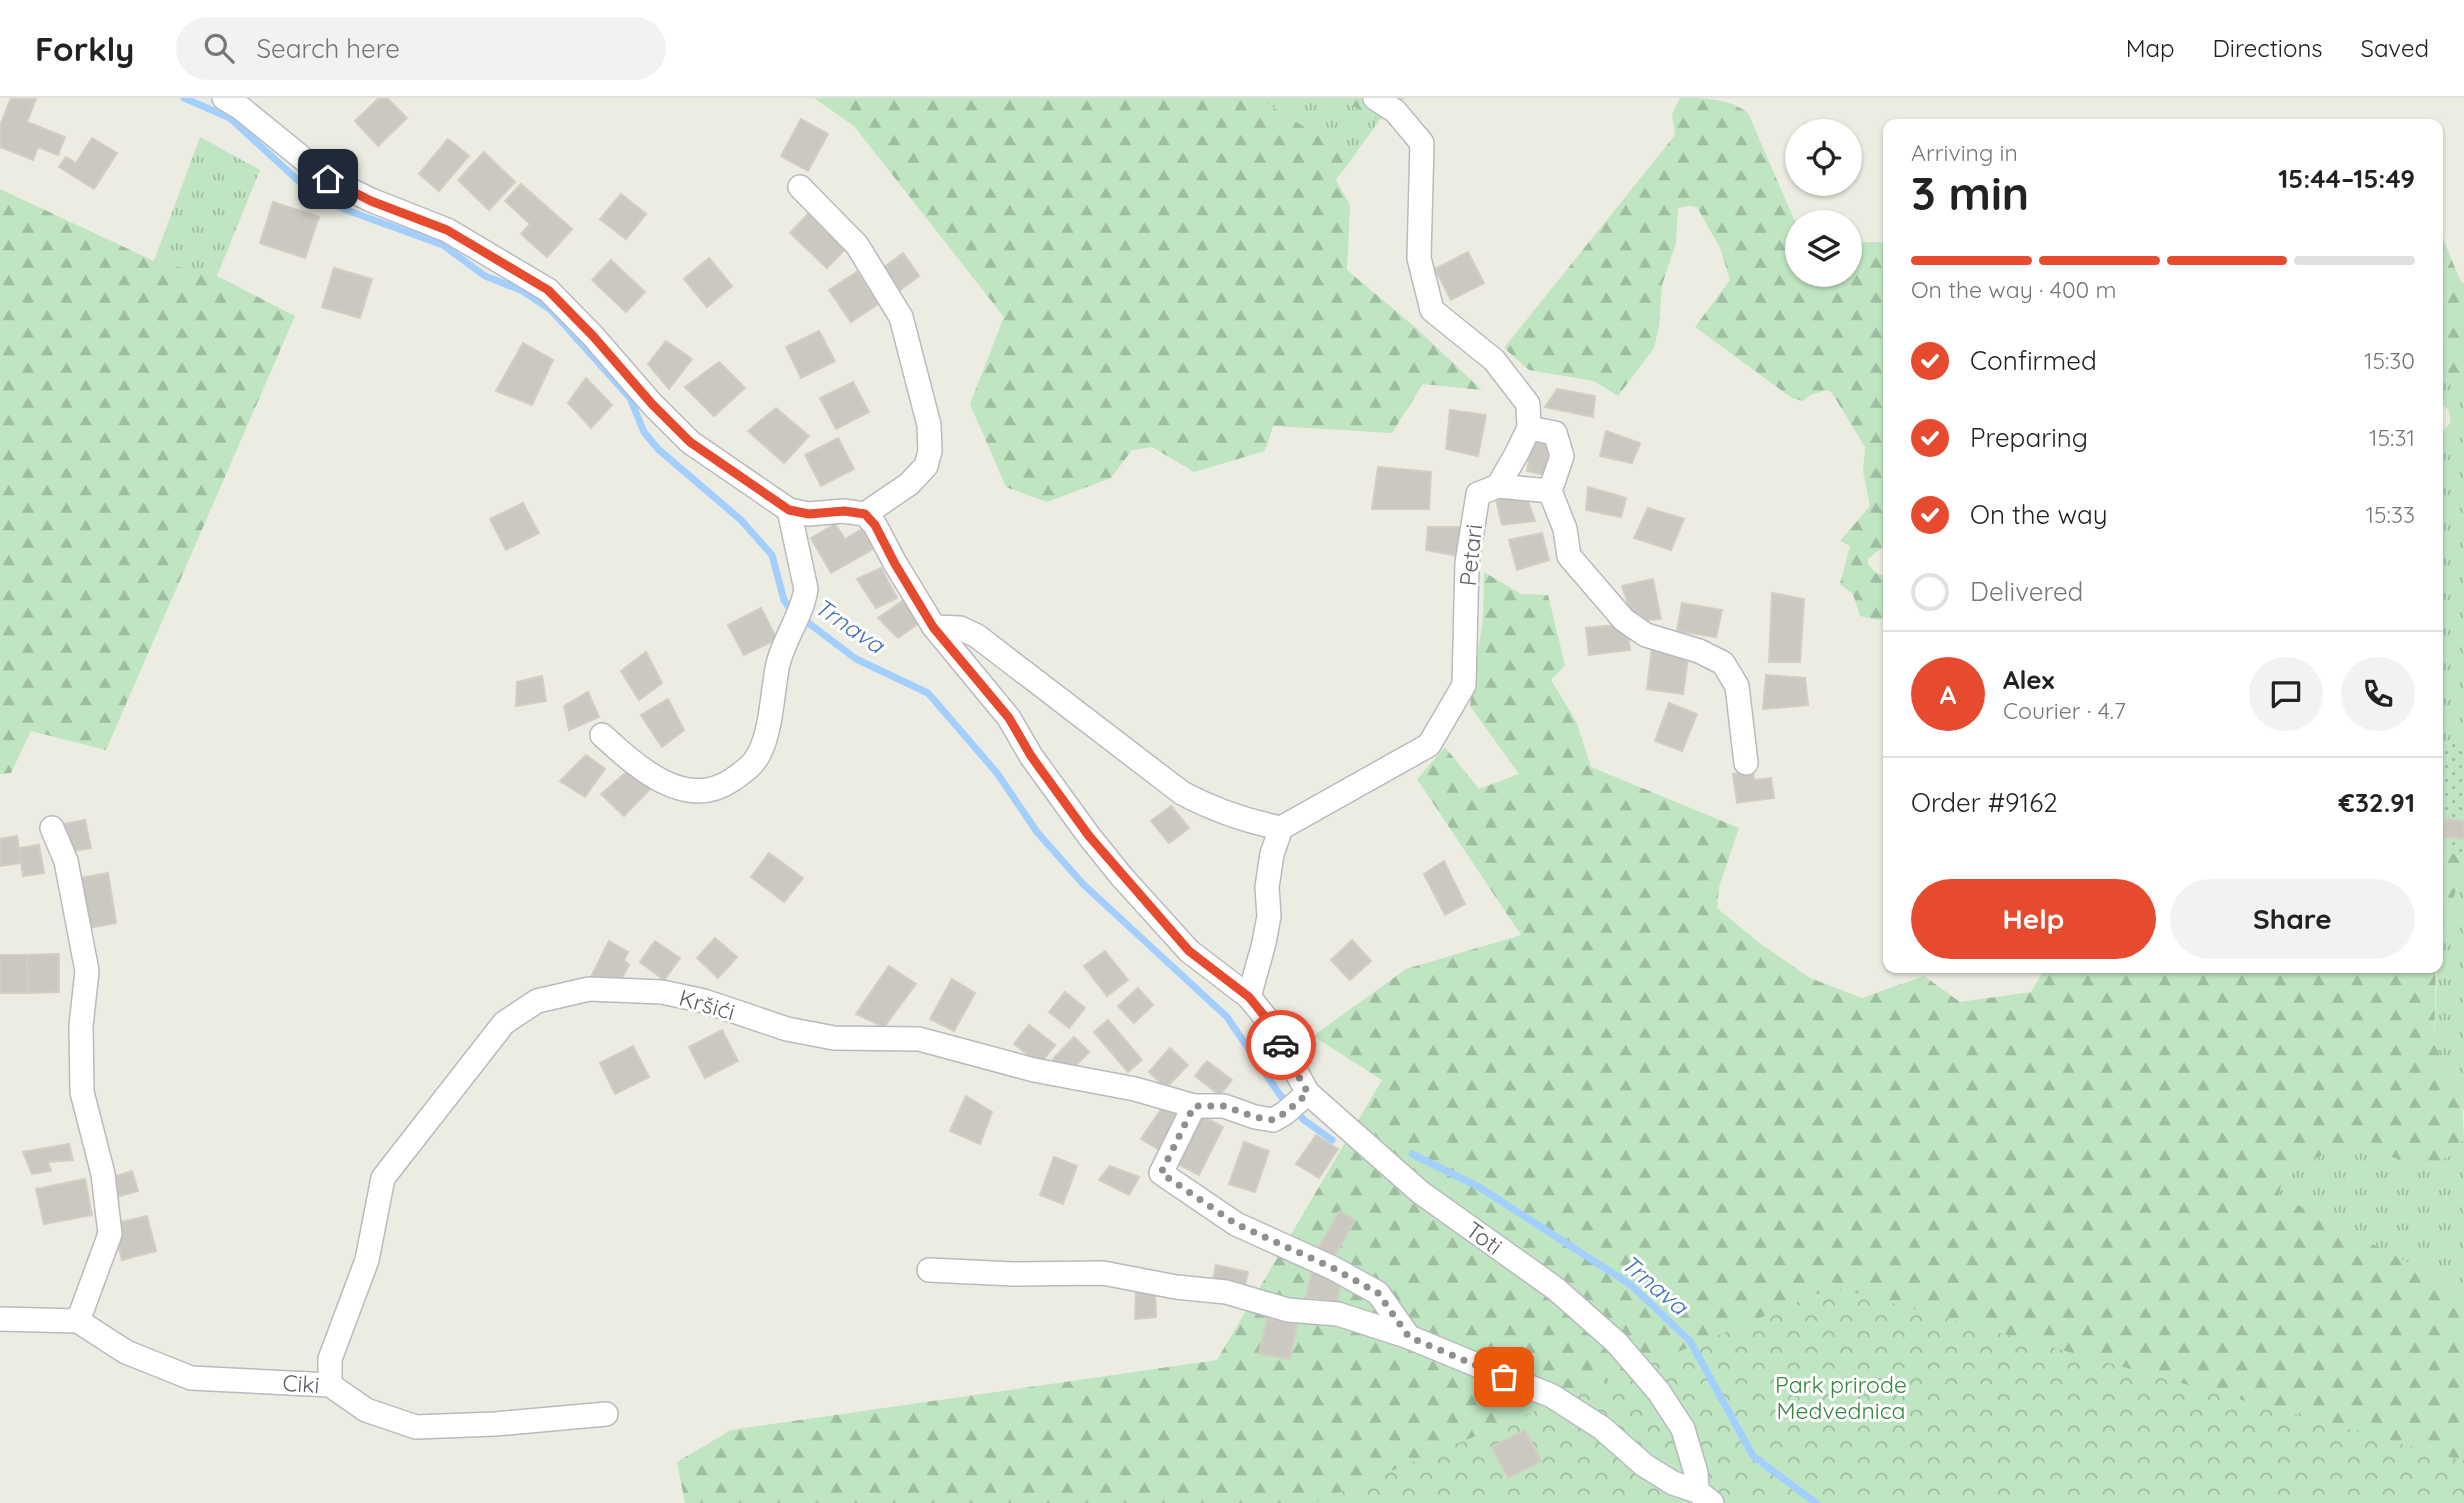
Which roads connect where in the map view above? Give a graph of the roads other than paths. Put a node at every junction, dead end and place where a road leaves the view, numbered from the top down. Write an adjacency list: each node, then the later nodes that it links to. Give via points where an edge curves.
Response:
1 (224, 98): 7 (street, via 328,179 447,230 548,290 690,442)
2 (1375, 98): 4 (street, via 1395,111 1422,143 1419,258 1432,310 1494,360 1528,404)
3 (800, 187): 8 (street, via 857,245 901,317 929,425 926,466 909,484)
4 (1529, 428): 5 (street, Petari); 6 (street, via 1555,433 1562,456)
5 (1498, 486): 6 (street); 13 (street, Petari, via 1478,494 1467,563 1464,685 1429,745)
6 (1550, 491): 11 (street, via 1565,529 1569,556 1624,620 1646,635 1723,663 1737,687)
7 (789, 510): 8 (street); 10 (street, via 806,589 778,661 760,752 750,768 723,786 702,792 669,786)
8 (865, 514): 9 (street, Toti)
9 (933, 627): 13 (street, via 960,628 977,636 1182,793 1253,823); 14 (street, Toti, via 1009,718 1031,756 1122,877 1189,951)
10 (603, 735)
11 (1746, 763)
12 (51, 828): 19 (street, via 66,861 87,971 81,1026 82,1093 103,1174 110,1234)
13 (1281, 828): 14 (street, via 1267,887 1269,916 1264,943)
14 (1249, 997): 15 (street, Toti, via 1266,1018)
15 (1297, 1103): 16 (street, Kršići, via 1273,1120 1224,1106); 23 (street, Toti, via 1556,1289 1617,1343 1683,1429)
16 (1194, 1106): 20 (street, via 1161,1173 1236,1224 1378,1293); 21 (street, Kršići, via 919,1039 834,1038 788,1029 662,992 589,989 537,1001 504,1023 383,1178 367,1260 330,1359)
17 (929, 1270): 20 (street, Toti, via 1103,1273 1226,1292 1288,1310 1338,1314)
18 (0, 1318): 19 (street)
19 (78, 1321): 21 (street, Ciki, via 126,1352 191,1378)
20 (1409, 1337): 23 (street, Toti, via 1552,1396 1602,1428 1644,1465)
21 (330, 1385): 22 (street, Ciki, via 366,1410 416,1427)
22 (606, 1414)
23 (1705, 1497)

